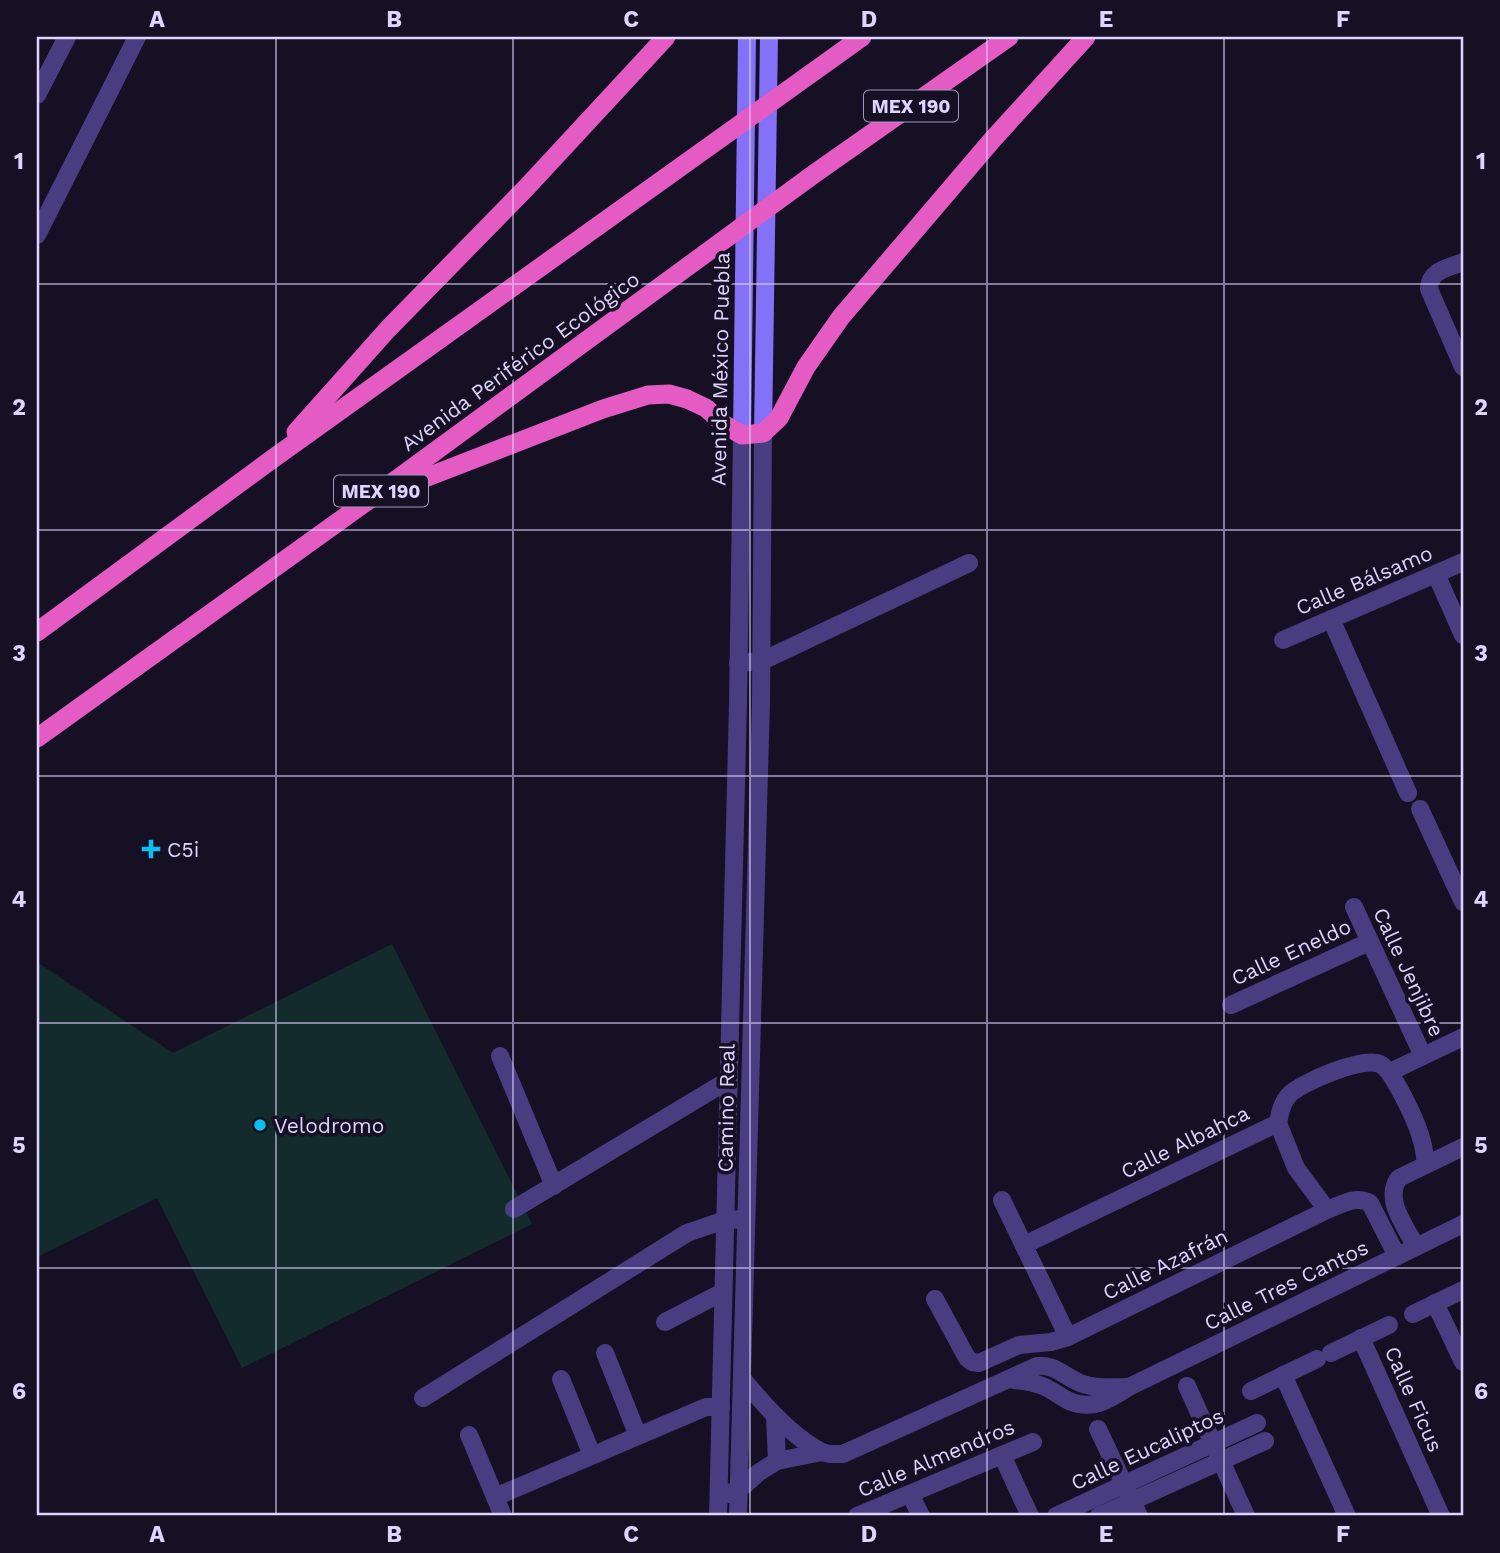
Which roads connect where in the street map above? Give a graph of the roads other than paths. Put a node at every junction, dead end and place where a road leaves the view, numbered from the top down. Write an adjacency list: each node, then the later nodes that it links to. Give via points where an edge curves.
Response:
1 (67, 37): 9 (street)
2 (137, 37): 10 (street)
3 (666, 37): 15 (highway)
4 (747, 37): 14 (main road, Avenida México Puebla)
5 (769, 37): 13 (main road, Avenida México Puebla)
6 (862, 37): 15 (highway)
7 (1009, 37): 16 (highway, Avenida Periférico Ecológico / MEX 190)
8 (1086, 37): 13 (highway, via 841,317 806,367 779,418)
9 (37, 95)
10 (37, 235)
11 (1463, 262): 12 (street, via 1434,273 1429,281)
12 (1463, 367)
13 (763, 433): 14 (highway); 24 (street, Avenida México Puebla)
14 (742, 435): 16 (highway, via 687,399 648,395); 25 (street, Avenida México Puebla)
15 (271, 460): 21 (highway)
16 (370, 499): 28 (highway, Avenida Periférico Ecológico / MEX 190)
17 (1463, 562): 19 (street, Calle Bálsamo)
18 (969, 563): 24 (street)
19 (1436, 573): 20 (street, Calle Bálsamo); 22 (street)
20 (1331, 619): 23 (street, Calle Bálsamo); 29 (street)
21 (37, 632)
22 (1463, 635)
23 (1283, 640)
24 (762, 661): 25 (street); 26 (street, Avenida México Puebla)
25 (738, 663): 27 (street, Avenida México Puebla)
26 (761, 702): 48 (street, Camino Real)
27 (738, 703): 39 (street, Camino Real)
28 (37, 738)
29 (1408, 793)
30 (1420, 809): 31 (street)
31 (1463, 902)
32 (1354, 907): 33 (street, Calle Jenjibre)
33 (1369, 942): 34 (street, Calle Eneldo); 37 (street, Calle Jenjibre)
34 (1231, 1004)
35 (1463, 1037): 37 (street)
36 (500, 1056): 43 (street)
37 (1423, 1056): 38 (street)
38 (1390, 1072): 40 (street, Calle Albahca, via 1368,1061 1298,1088 1280,1109); 42 (street, via 1421,1136)
39 (727, 1081): 43 (street); 50 (street, Camino Real)
40 (1278, 1123): 47 (street, via 1296,1168); 52 (street, Calle Albahca)
41 (1463, 1147): 42 (street)
42 (1426, 1165): 46 (street, via 1394,1185)
43 (554, 1186): 45 (street)
44 (1002, 1200): 52 (street)
45 (514, 1209)
46 (1397, 1209): 49 (street); 53 (street)
47 (1327, 1210): 49 (street, Calle Azafrán, via 1362,1199 1370,1203); 62 (street, Calle Azafrán)
48 (746, 1219): 50 (street); 67 (street, Camino Real)
49 (1378, 1219): 54 (street)
50 (725, 1220): 56 (street, Camino Real); 71 (street, via 687,1233)
51 (1463, 1224): 53 (street, Calle Tres Cantos)
52 (1024, 1245): 62 (street)
53 (1416, 1247): 54 (street, Calle Tres Cantos)
54 (1397, 1256): 81 (street, Calle Tres Cantos, via 1129,1387 1084,1384 1042,1365 842,1454)
55 (1463, 1290): 58 (street)
56 (723, 1292): 60 (street); 72 (street, Camino Real)
57 (936, 1299): 62 (street, Calle Azafrán, via 972,1362 1019,1345)
58 (1436, 1303): 59 (street); 65 (street)
59 (1413, 1314)
60 (665, 1322)
61 (1389, 1325): 63 (street)
62 (1068, 1337)
63 (1362, 1338): 66 (street); 101 (street, Calle Ficus)
64 (605, 1353): 77 (street)
65 (1463, 1362)
66 (1283, 1376): 70 (street); 100 (street)
67 (742, 1378): 73 (street); 86 (street, Camino Real)
68 (561, 1379): 82 (street)
69 (1186, 1386): 80 (street)
70 (1251, 1391)
71 (424, 1398)
72 (720, 1407): 77 (street, via 706,1407); 89 (street, Camino Real)
73 (775, 1416): 81 (street); 84 (street)
74 (1258, 1423): 80 (street, Calle Eucaliptos)
75 (1098, 1429): 90 (street)
76 (469, 1435): 88 (street)
77 (638, 1436): 82 (street)
78 (1265, 1441): 85 (street, Calle Eucaliptos)
79 (1033, 1442): 83 (street, Calle Almendros)
80 (1213, 1444): 85 (street); 90 (street, Calle Eucaliptos)
81 (822, 1452): 84 (street, Calle Tres Cantos)
82 (592, 1455): 88 (street)
83 (1002, 1455): 87 (street, Calle Almendros); 96 (street)
84 (777, 1461): 86 (street, Calle Tres Cantos)
85 (1220, 1461): 90 (street, Calle Eucaliptos); 99 (street)
86 (740, 1489): 89 (street, Calle Tres Cantos); 93 (street, Camino Real)
87 (910, 1494): 94 (street, Calle Almendros); 95 (street)
88 (495, 1497): 91 (street)
89 (719, 1497): 92 (street, Camino Real)
90 (1131, 1501): 97 (street, Calle Eucaliptos); 98 (street, Calle Eucaliptos)
91 (503, 1516)
92 (718, 1516)
93 (738, 1516)
94 (857, 1516)
95 (921, 1516)
96 (1030, 1516)
97 (1056, 1516)
98 (1099, 1516)
99 (1246, 1516)
100 (1347, 1516)
101 (1441, 1516)

